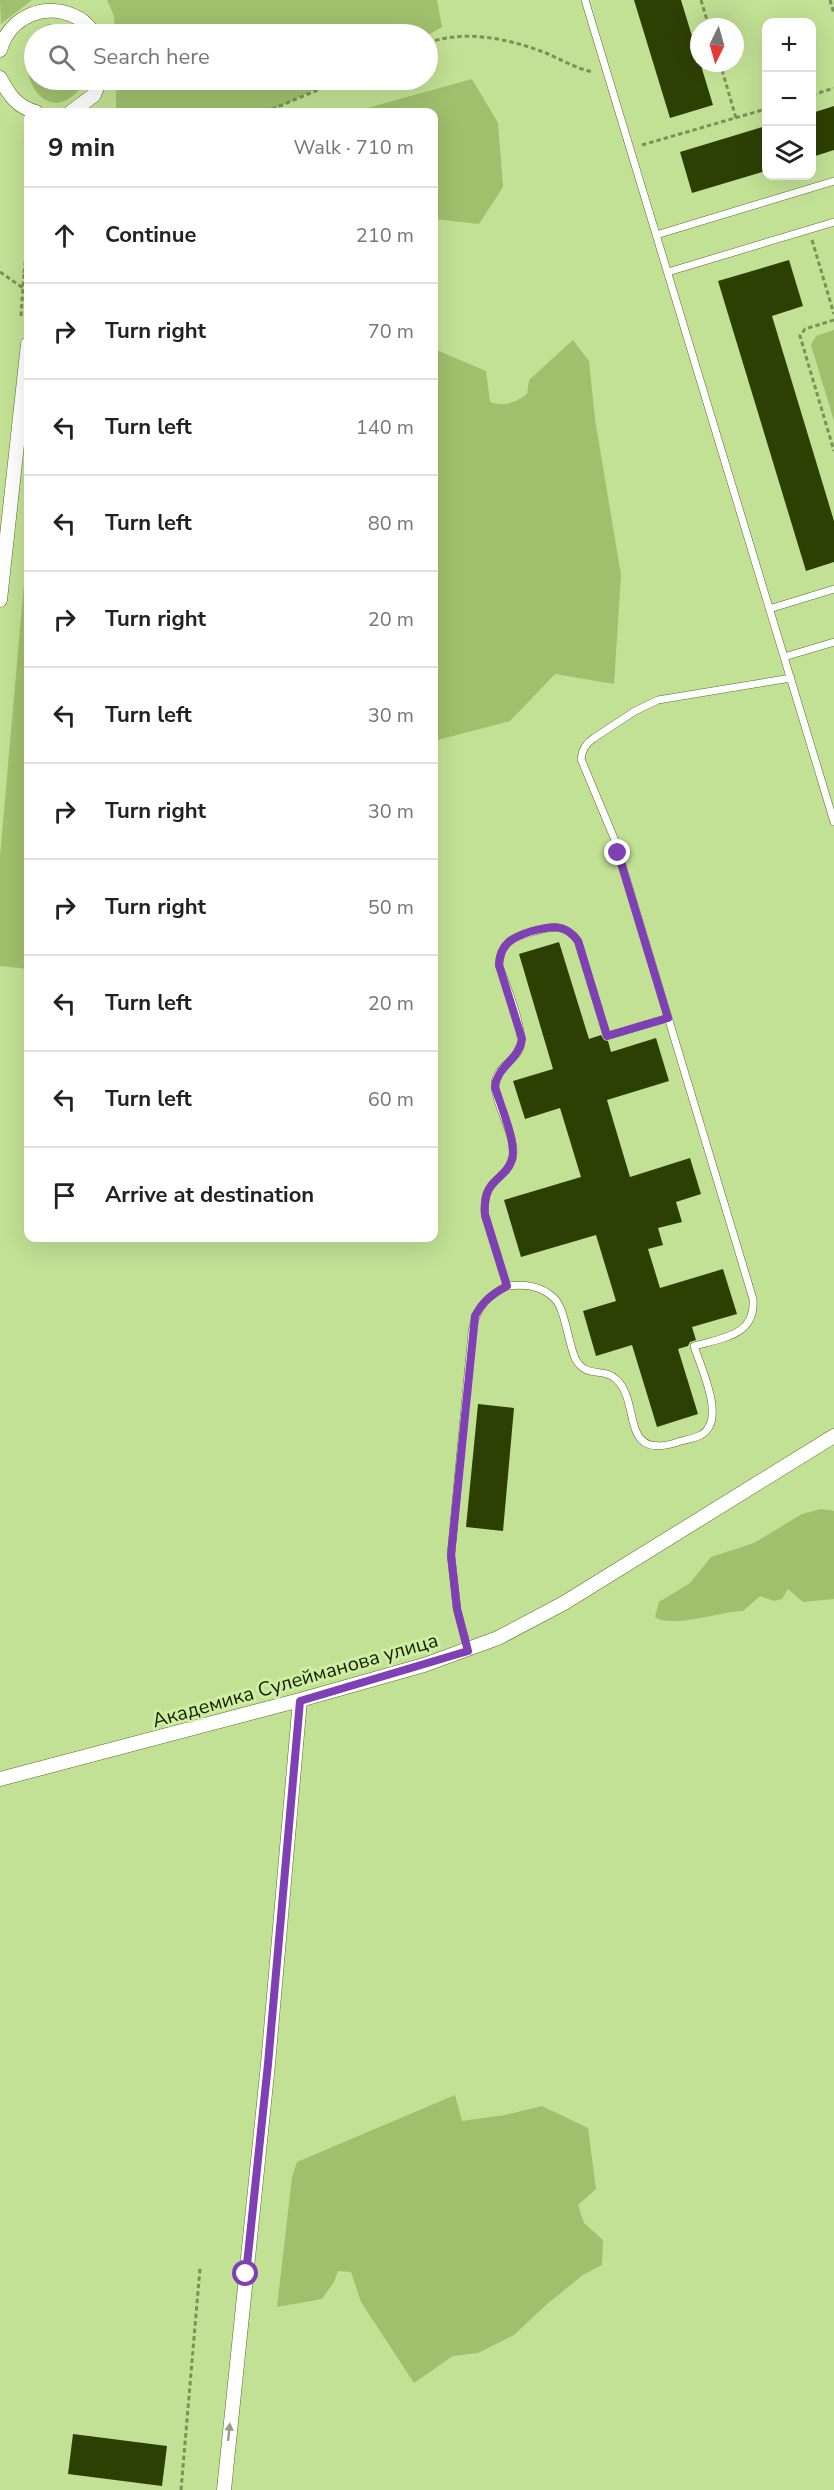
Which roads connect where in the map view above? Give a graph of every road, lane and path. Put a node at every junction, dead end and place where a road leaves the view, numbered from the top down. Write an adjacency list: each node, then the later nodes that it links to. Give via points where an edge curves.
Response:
1 (585, 0): 10 (lane)
2 (701, 0): 6 (path)
3 (830, 0): 5 (path)
4 (60, 5): 7 (street); 9 (street, via 23,18 11,28)
5 (834, 14)
6 (706, 18)
7 (85, 24)
8 (438, 39): 10 (path, via 462,36 504,40 590,72)
9 (0, 50)
10 (607, 72): 22 (lane)
11 (723, 72): 21 (path)
12 (0, 78): 17 (street, via 8,95)
13 (834, 88): 16 (path)
14 (96, 90): 18 (street)
15 (318, 90): 19 (path)
16 (816, 94)
17 (24, 108)
18 (77, 108)
19 (275, 108)
20 (762, 110): 21 (path)
21 (736, 118): 22 (path)
22 (630, 148): 27 (lane)
23 (834, 181): 27 (lane)
24 (833, 222): 25 (lane); 26 (lane)
25 (808, 230): 29 (lane); 32 (path)
26 (834, 232)
27 (656, 235): 29 (lane)
28 (0, 272): 31 (path)
29 (668, 272): 39 (lane)
30 (24, 283): 31 (path)
31 (23, 288): 33 (path)
32 (834, 314)
33 (21, 316)
34 (834, 320): 36 (path, via 805,329 800,336)
35 (24, 381): 38 (street)
36 (834, 452)
37 (834, 589): 39 (lane)
38 (0, 600)
39 (770, 609): 41 (lane)
40 (834, 642): 41 (lane)
41 (784, 657): 42 (lane)
42 (790, 678): 43 (lane); 44 (lane, via 658,700 588,742 582,753 581,759 614,838)
43 (834, 822)
44 (668, 1018): 45 (lane, via 607,1036 578,941 567,929 550,926 515,937 503,948 499,965 522,1039 519,1051 495,1079 513,1153 509,1166 490,1186 484,1205); 45 (lane, via 754,1309 751,1319 738,1333 694,1346 714,1411 707,1430 700,1436 660,1446 640,1439 619,1381 579,1365 557,1300 537,1287)
45 (507, 1286): 47 (lane, via 480,1305 472,1332 451,1555 457,1609)
46 (834, 1436): 47 (street, Академика Сулейманова улица, via 539,1617)
47 (468, 1651): 48 (street, Академика Сулейманова улица)
48 (300, 1701): 49 (street, Академика Сулейманова улица); 52 (street, one-way to 48)
49 (0, 1779)
50 (200, 2268): 51 (path)
51 (181, 2490)
52 (224, 2490)

